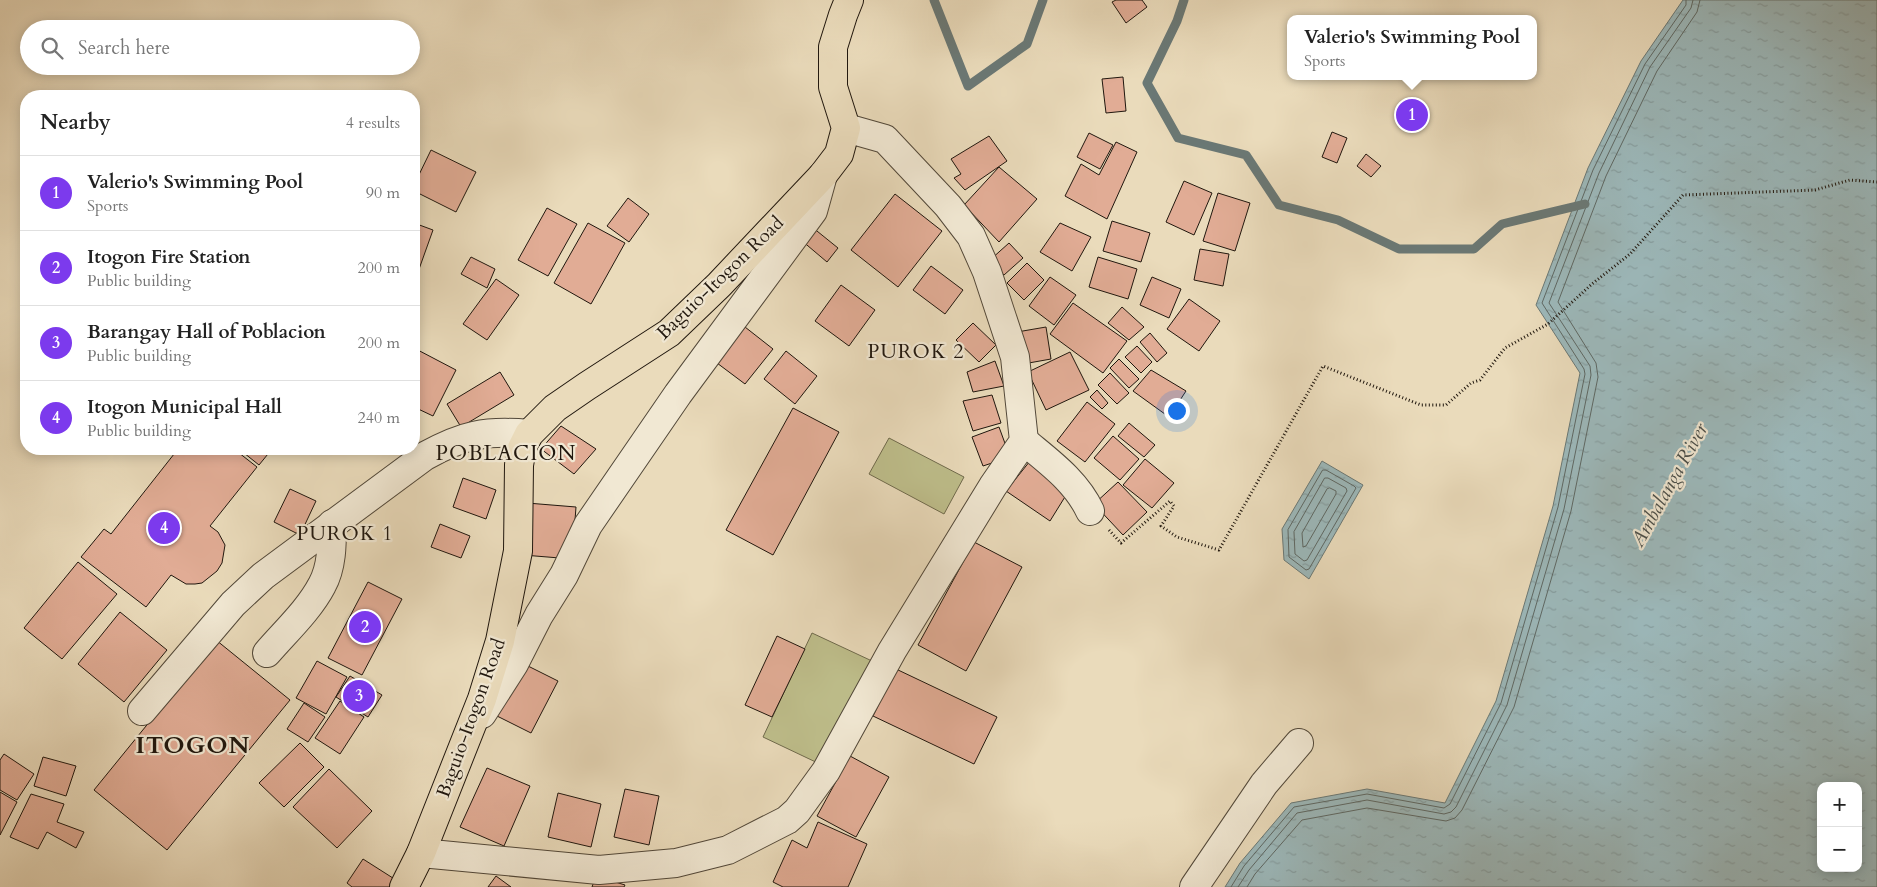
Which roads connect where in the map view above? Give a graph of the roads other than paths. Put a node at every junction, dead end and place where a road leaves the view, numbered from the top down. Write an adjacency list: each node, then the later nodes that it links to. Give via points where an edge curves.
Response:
1 (849, 0): 2 (main road, via 833,46 833,87)
2 (846, 128): 3 (main road, Baguio-Itogon Road, via 839,154); 5 (street, via 885,139 948,206 971,236 987,272 1015,357)
3 (823, 175): 4 (main road, Baguio-Itogon Road, via 669,333 555,408); 10 (street, via 813,211 683,386 588,525 514,664)
4 (529, 434): 7 (street, via 496,432 451,442 424,456); 10 (main road, Baguio-Itogon Road, via 519,465 518,550 500,640)
5 (1024, 441): 6 (street, via 1060,471 1083,496); 12 (street, via 892,651 826,771 798,811 787,820 728,850 676,863 599,870)
6 (1090, 511)
7 (332, 524): 8 (street, via 332,548 322,585); 9 (street, via 263,576 233,604)
8 (267, 653)
9 (142, 711)
10 (464, 743): 12 (main road, Baguio-Itogon Road)
11 (1299, 743): 14 (street, via 1264,784)
12 (421, 853): 13 (main road, Baguio-Itogon Road)
13 (404, 887)
14 (1194, 887)

